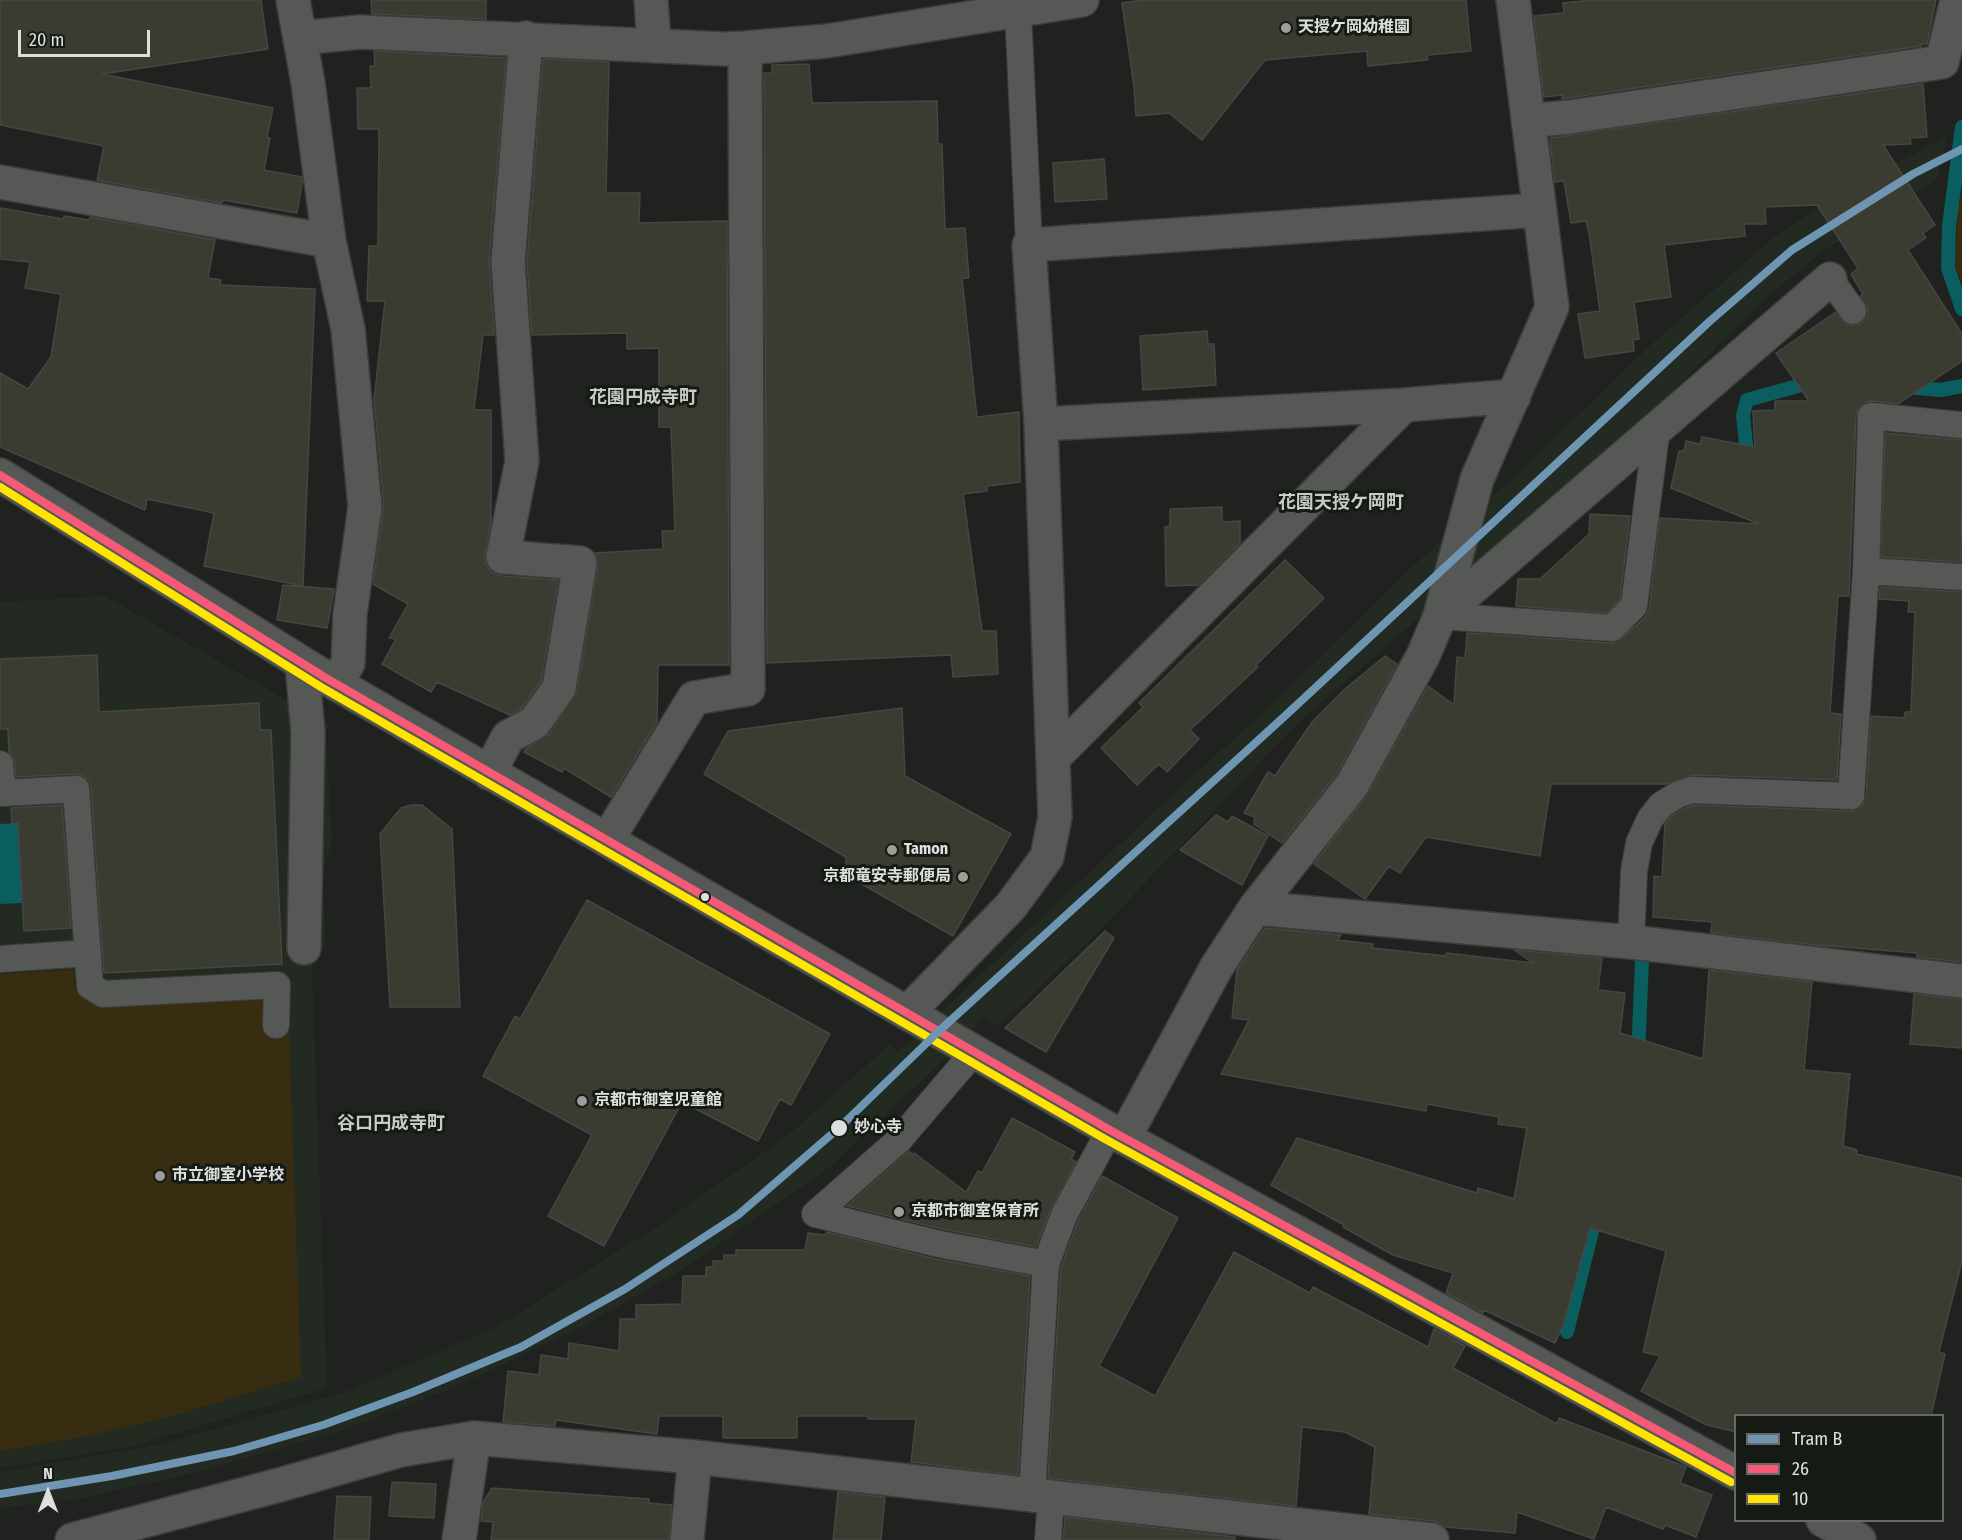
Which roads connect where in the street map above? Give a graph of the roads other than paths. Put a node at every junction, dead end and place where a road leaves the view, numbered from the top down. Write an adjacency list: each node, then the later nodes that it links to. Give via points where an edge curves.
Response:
1 (293, 0): 7 (street)
2 (651, 0): 9 (street)
3 (1082, 0): 6 (street)
4 (1513, 0): 11 (street)
5 (1957, 0): 11 (street, via 1942,62)
6 (1038, 5): 10 (street, via 827,41); 15 (lane)
7 (300, 38): 8 (street, via 360,32); 14 (street)
8 (526, 38): 9 (street); 31 (street, via 508,262 522,461 503,557 580,563 559,688 534,723 508,736)
9 (654, 44): 10 (street)
10 (745, 48): 32 (street, via 748,690 694,698)
11 (1528, 122): 13 (street)
12 (0, 182): 14 (street)
13 (1539, 210): 15 (street); 18 (street, via 1552,307)
14 (329, 241): 28 (street, via 348,329 365,507 350,614 348,663)
15 (1029, 245): 20 (street)
16 (1830, 279): 17 (lane); 22 (street)
17 (1853, 311)
18 (1514, 396): 19 (street); 26 (street, via 1477,479)
19 (1404, 405): 20 (street); 29 (street)
20 (1041, 424): 29 (street)
21 (1962, 425): 24 (lane, via 1871,416)
22 (1657, 427): 26 (street); 26 (lane, via 1634,606 1612,628)
23 (0, 476): 27 (street)
24 (1866, 571): 25 (lane); 34 (lane, via 1851,796 1692,790 1661,805 1639,843)
25 (1962, 577)
26 (1440, 616): 33 (street, via 1423,656 1352,785)
27 (302, 664): 28 (street); 35 (street, via 308,733)
28 (336, 684): 31 (street)
29 (1053, 758): 39 (street, via 1055,817 1047,857 1011,906)
30 (0, 764): 36 (lane, via 3,793 76,789)
31 (489, 772): 32 (street)
32 (607, 840): 39 (street)
33 (1255, 908): 34 (street); 42 (street)
34 (1631, 942): 38 (street)
35 (304, 948)
36 (88, 953): 37 (lane); 40 (lane, via 90,986 103,994 277,985)
37 (0, 959)
38 (1962, 981)
39 (907, 1013): 41 (street)
40 (276, 1024)
41 (974, 1052): 42 (street); 43 (lane, via 899,1140 815,1214 939,1244)
42 (1117, 1134): 43 (lane, via 1064,1215); 46 (street)
43 (1046, 1264): 47 (lane)
44 (474, 1438): 45 (street); 49 (street, via 401,1450); 50 (street)
45 (695, 1457): 47 (street); 51 (street)
46 (1734, 1472)
47 (1041, 1496): 52 (lane); 53 (street)
48 (1824, 1522): 54 (street)
49 (72, 1540)
50 (459, 1540)
51 (687, 1540)
52 (1048, 1540)
53 (1432, 1540)
54 (1859, 1540)

